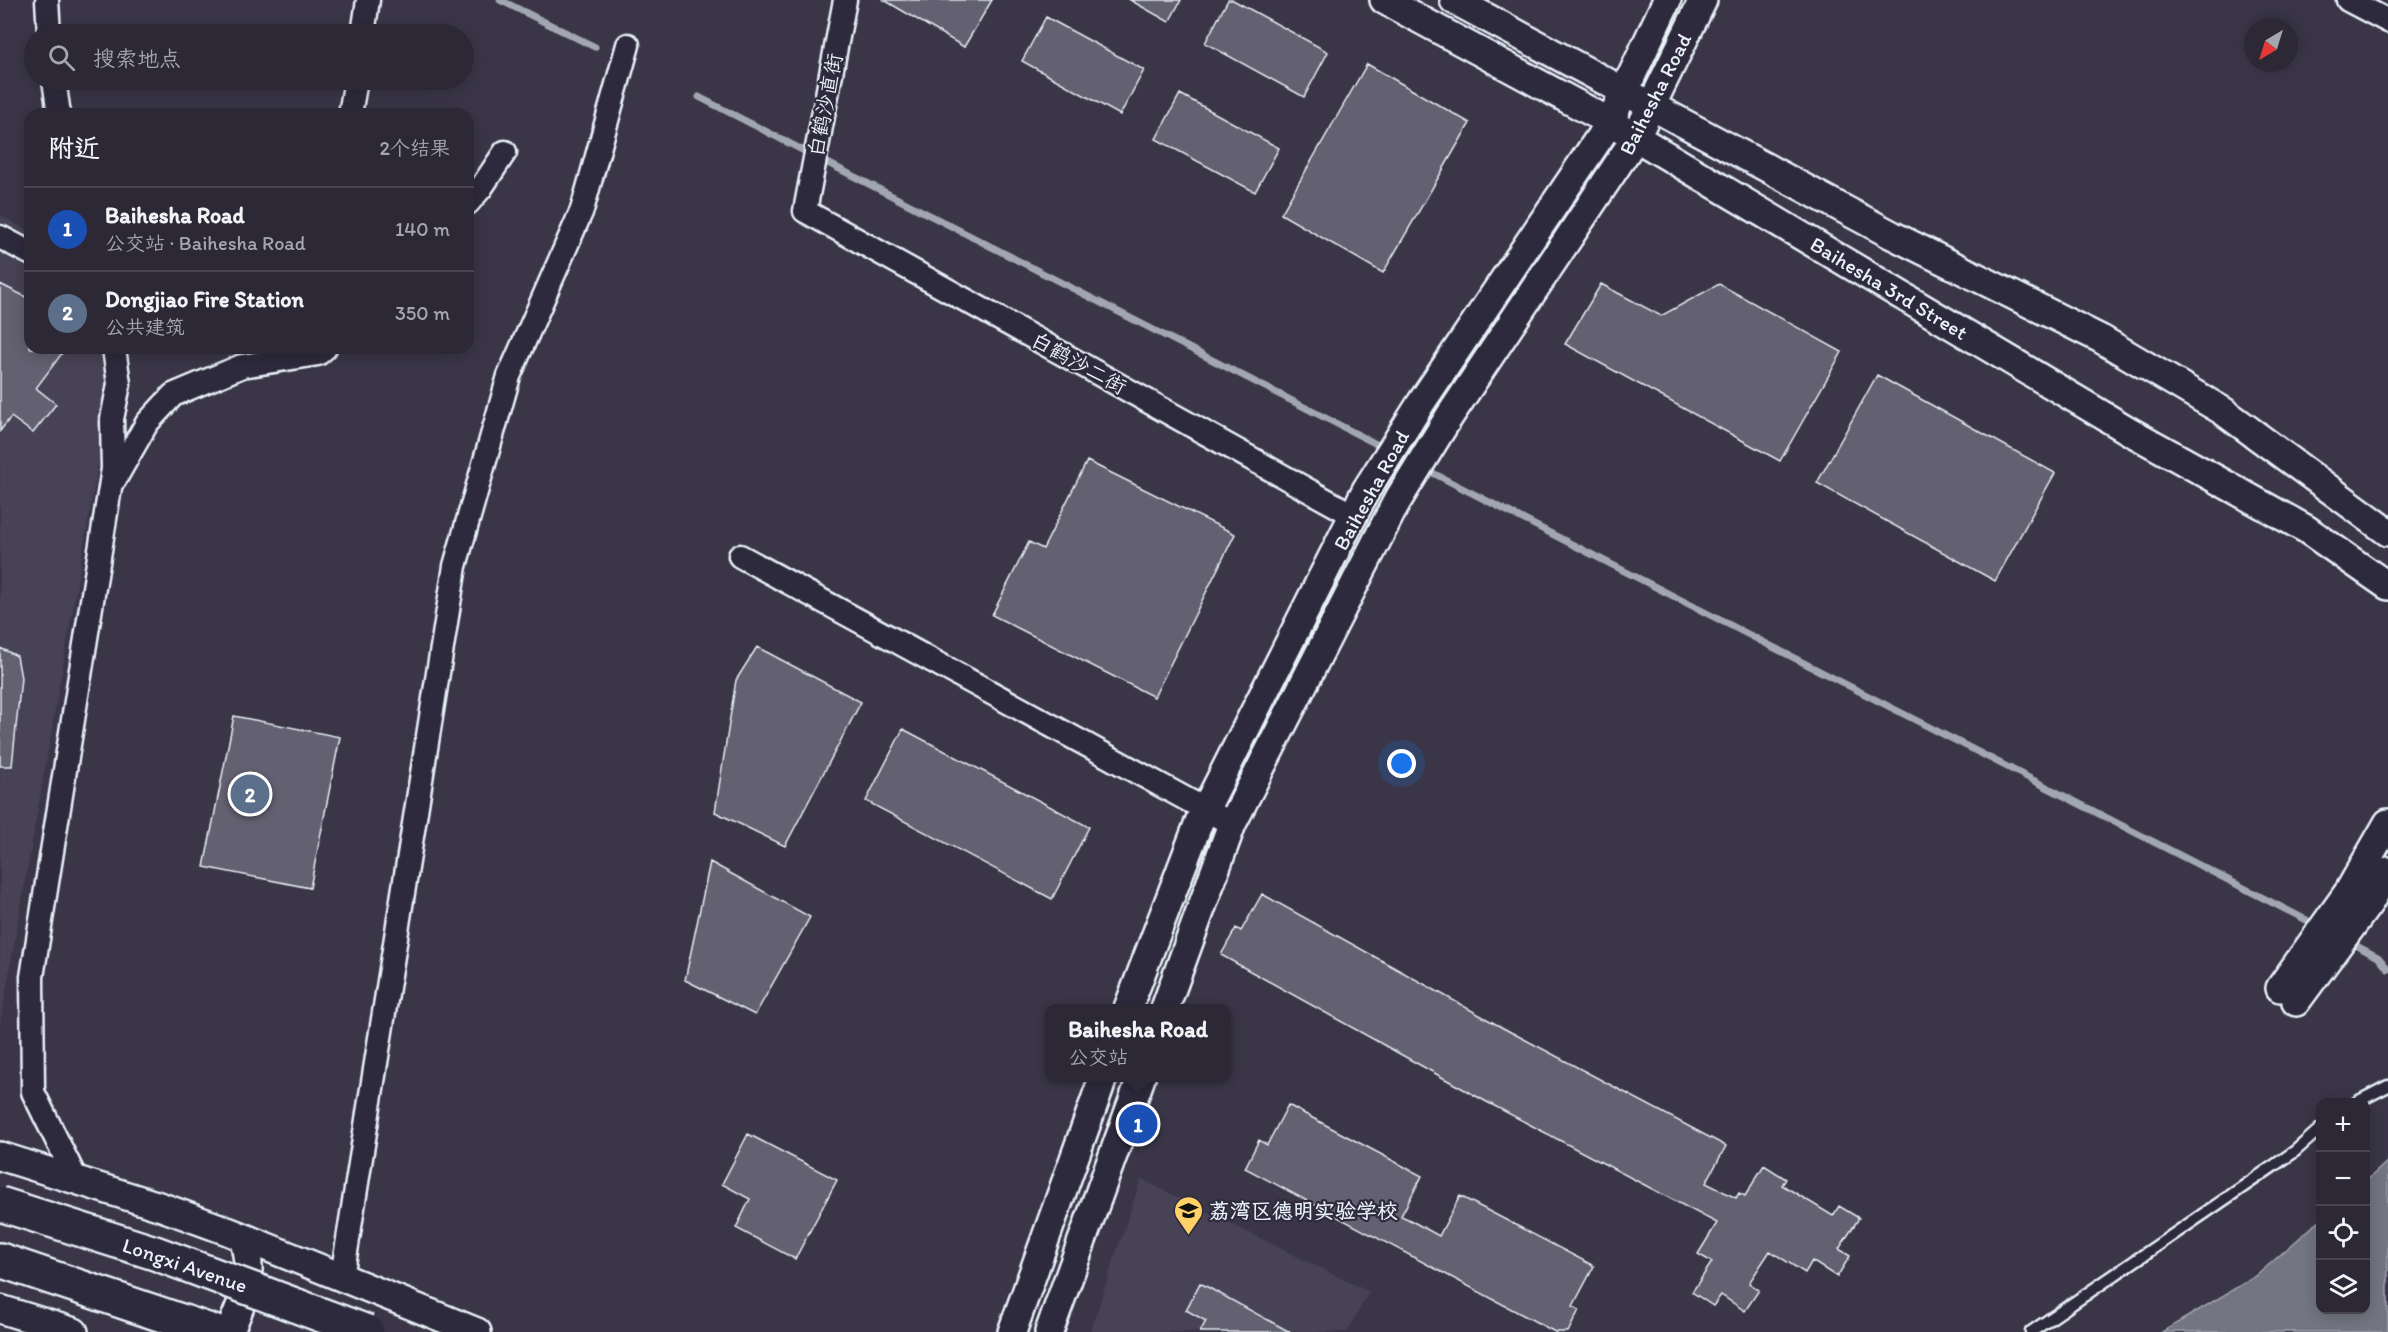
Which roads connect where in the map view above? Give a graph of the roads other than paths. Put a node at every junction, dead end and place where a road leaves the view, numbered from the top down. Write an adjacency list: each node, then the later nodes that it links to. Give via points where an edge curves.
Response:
1 (46, 0): 10 (street)
2 (368, 0): 11 (street)
3 (844, 0): 23 (street, 白鹤沙直街)
4 (1384, 0): 19 (street, Baihesha 3rd Street)
5 (1454, 0): 15 (street, Baihesha 3rd Street)
6 (1667, 0): 15 (street, Baihesha Road)
7 (1703, 0): 16 (street, Baihesha Road)
8 (2348, 0): 9 (street)
9 (2388, 21)
10 (48, 24)
11 (364, 24)
12 (628, 45): 51 (street, via 582,210 509,376 455,566)
13 (55, 90): 17 (street)
14 (354, 90): 18 (street)
15 (1624, 92): 16 (street, Baihesha 3rd Street); 19 (street, Baihesha Road)
16 (1651, 107): 20 (street, Baihesha Road); 30 (street, Baihesha 3rd Street, via 1892,235 2102,339 2223,411)
17 (58, 108)
18 (351, 108)
19 (1610, 122): 20 (street, Baihesha 3rd Street); 29 (street, Baihesha Road, via 1421,403)
20 (1636, 137): 32 (street, Baihesha 3rd Street, via 2132,432 2306,529); 35 (street, Baihesha Road, via 1396,503)
21 (505, 152): 22 (street)
22 (474, 196)
23 (805, 211): 29 (street, 白鹤沙二街)
24 (0, 237): 25 (street)
25 (24, 250)
26 (115, 354): 28 (street, via 119,384 112,419 113,469)
27 (300, 354): 28 (street, via 242,366 173,395 147,423)
28 (109, 489): 47 (street, via 32,977 33,1092)
29 (1353, 515): 33 (street, Baihesha Road)
30 (2388, 532)
31 (740, 556): 33 (street)
32 (2388, 586)
33 (1205, 810): 35 (street); 39 (street, Baihesha Road)
34 (2388, 823): 37 (street)
35 (1232, 824): 40 (street, Baihesha Road)
36 (2388, 871): 37 (street)
37 (2359, 897): 38 (street)
38 (2295, 986)
39 (1130, 1004)
40 (1167, 1004)
41 (1101, 1082): 60 (street)
42 (1139, 1082): 61 (street)
43 (2388, 1086): 44 (lane)
44 (2365, 1098)
45 (2316, 1133): 62 (lane, via 2294,1152)
46 (0, 1156): 47 (street)
47 (76, 1179): 49 (street)
48 (0, 1204): 58 (main road, Longxi Avenue, bridge, via 154,1253)
49 (243, 1238): 51 (street); 57 (street, via 249,1273)
50 (0, 1260): 56 (main road)
51 (342, 1277): 59 (street)
52 (0, 1309): 53 (street)
53 (27, 1317): 54 (street); 55 (street)
54 (0, 1329)
55 (74, 1332)
56 (213, 1332)
57 (230, 1332)
58 (367, 1332)
59 (477, 1332)
60 (1012, 1332)
61 (1049, 1332)
62 (2031, 1332)

